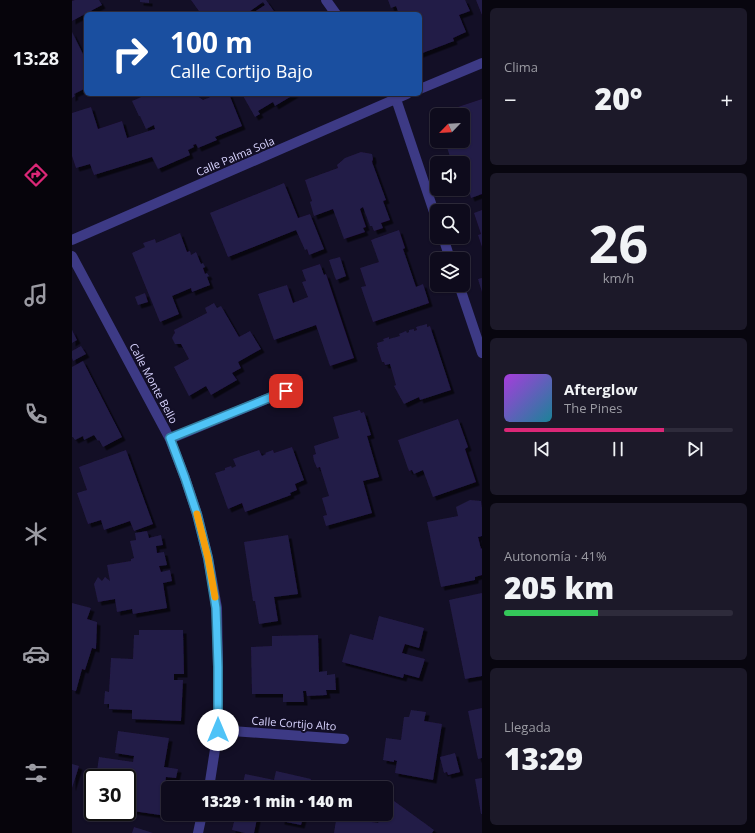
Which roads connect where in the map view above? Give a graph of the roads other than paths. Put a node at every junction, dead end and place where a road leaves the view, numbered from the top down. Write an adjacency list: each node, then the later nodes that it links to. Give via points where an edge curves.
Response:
1 (326, 0): 2 (street)
2 (335, 12)
3 (482, 63): 4 (street)
4 (422, 88)
5 (394, 96): 6 (street); 7 (street, Calle Palma Sola)
6 (431, 204)
7 (72, 240)
8 (72, 256): 12 (street, Calle Monte Bello)
9 (461, 292): 10 (street)
10 (482, 354)
11 (286, 391): 12 (street)
12 (170, 438): 13 (street, Calle Monte Bello, via 197,514 208,558 216,608)
13 (218, 730): 14 (street, Calle Cortijo Alto); 15 (street, Calle Monte Bello)
14 (344, 739)
15 (210, 781)
16 (201, 821): 17 (street)
17 (198, 833)

